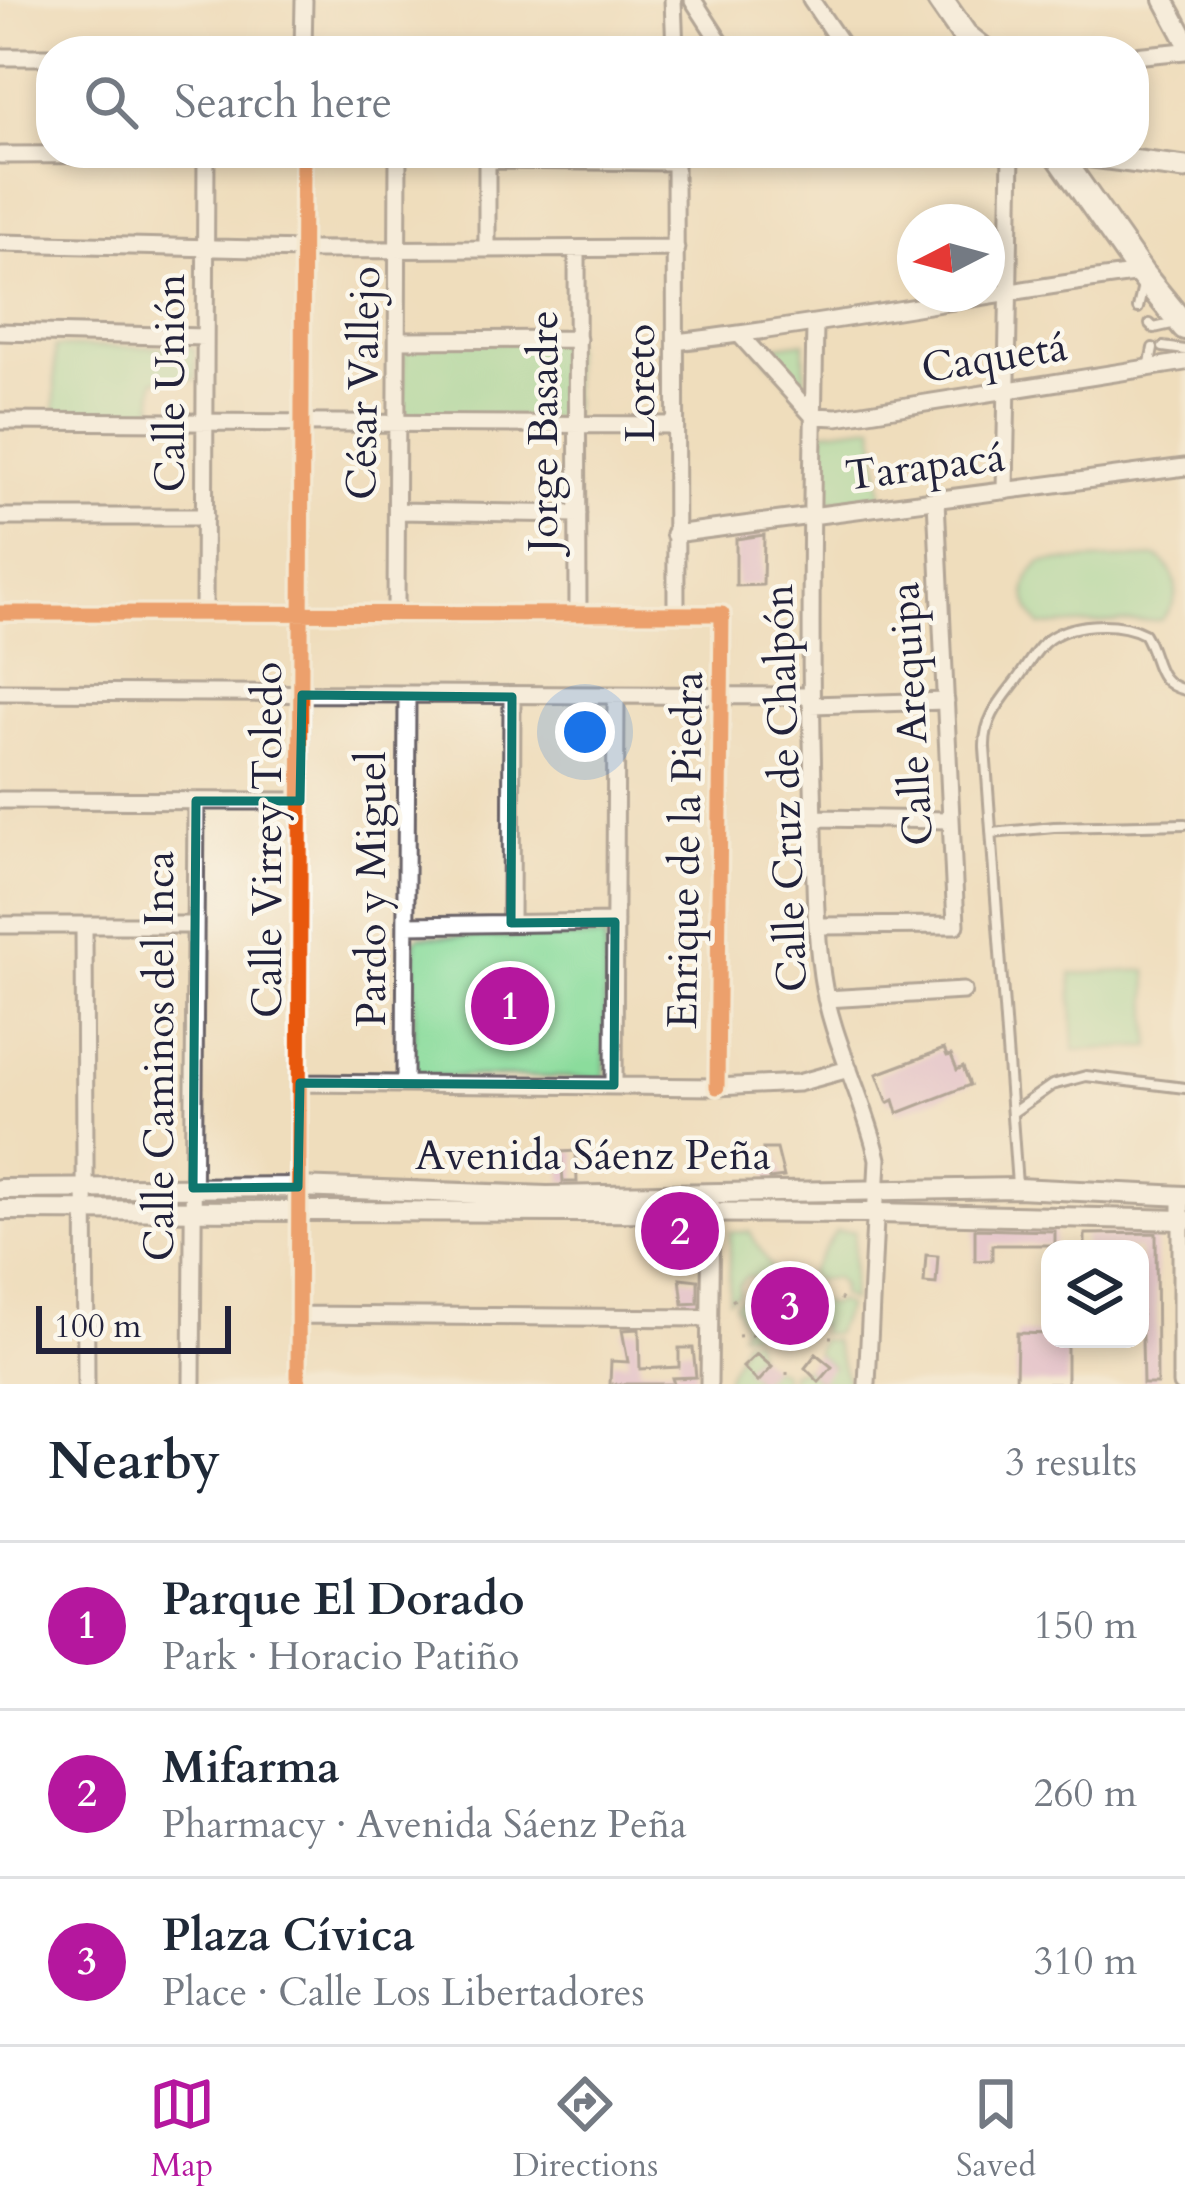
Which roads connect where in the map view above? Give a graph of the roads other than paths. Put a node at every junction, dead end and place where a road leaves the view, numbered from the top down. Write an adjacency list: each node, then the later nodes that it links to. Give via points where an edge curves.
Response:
1 (304, 0): 8 (street)
2 (673, 0): 9 (street)
3 (693, 0): 10 (street)
4 (811, 0): 11 (street)
5 (940, 0): 12 (main road)
6 (960, 0): 13 (main road)
7 (1164, 0): 14 (street)
8 (303, 36)
9 (674, 36)
10 (716, 36)
11 (836, 36)
12 (965, 36)
13 (981, 36)
14 (1185, 39)
15 (1185, 51): 16 (street)
16 (1149, 55)
17 (0, 57): 18 (street)
18 (36, 57)
19 (0, 155): 20 (street)
20 (36, 155)
21 (1149, 163): 29 (main road)
22 (206, 168): 31 (street, Calle Unión)
23 (303, 168): 36 (street, Calle Virrey Toledo)
24 (398, 168): 33 (street, César Vallejo)
25 (487, 168): 34 (street)
26 (675, 168): 32 (street, Loreto)
27 (1011, 168): 38 (street)
28 (1068, 168): 37 (main road)
29 (1185, 168)
30 (0, 243): 31 (street)
31 (206, 248): 36 (street); 44 (street, Calle Unión)
32 (676, 248): 35 (street); 47 (street, Loreto)
33 (400, 249): 34 (street); 36 (street); 46 (street, César Vallejo)
34 (488, 249): 35 (street)
35 (577, 249): 45 (street, Jorge Basadre)
36 (303, 250): 55 (street, Calle Virrey Toledo)
37 (1144, 276): 38 (street); 39 (lane); 40 (main road)
38 (1010, 290): 41 (street); 52 (street)
39 (1138, 308)
40 (1183, 324): 48 (lane, via 1152,326)
41 (815, 326): 43 (street); 53 (street, Calle Cruz de Chalpón)
42 (0, 332): 44 (street)
43 (739, 334): 47 (street); 53 (street)
44 (205, 337): 57 (street, Calle Unión)
45 (578, 339): 46 (street); 58 (street, Jorge Basadre)
46 (399, 340): 56 (street, César Vallejo)
47 (676, 342): 59 (street, Loreto)
48 (1155, 348): 49 (lane); 51 (lane)
49 (1185, 350)
50 (1185, 362): 51 (street, Caquetá)
51 (1149, 368): 52 (street, Caquetá)
52 (1007, 391): 53 (street, Caquetá); 61 (street)
53 (813, 416): 65 (street, Calle Cruz de Chalpón)
54 (0, 422): 57 (street)
55 (303, 422): 56 (street); 57 (street); 71 (street, Calle Virrey Toledo)
56 (398, 422): 58 (street); 63 (street, César Vallejo)
57 (205, 424): 67 (street, Calle Unión)
58 (578, 424): 59 (street); 64 (street, Jorge Basadre)
59 (675, 425): 68 (street, Loreto)
60 (1185, 467): 61 (street, Tarapacá)
61 (1005, 491): 62 (street, Tarapacá)
62 (936, 500): 65 (street, Tarapacá); 83 (street, Calle Arequipa)
63 (397, 511): 64 (street); 72 (street, César Vallejo)
64 (578, 514): 73 (street, Jorge Basadre)
65 (812, 516): 68 (street, Tarapacá); 82 (street, Calle Cruz de Chalpón)
66 (0, 517): 67 (street)
67 (205, 517): 70 (street, Calle Unión)
68 (674, 534): 74 (street, Loreto)
69 (0, 613): 70 (street)
70 (204, 614): 71 (street)
71 (304, 614): 72 (street); 77 (street, Calle Virrey Toledo)
72 (395, 614): 73 (street)
73 (578, 614): 74 (street)
74 (676, 614): 81 (street, Enrique de la Piedra, via 722,614)
75 (1185, 690): 90 (lane, via 1165,683 1135,629 1082,628 1046,641 986,725)
76 (0, 692): 77 (street)
77 (302, 695): 78 (street); 86 (street, Calle Virrey Toledo)
78 (406, 696): 79 (street); 96 (street, Pardo y Miguel)
79 (512, 697): 80 (street); 92 (street)
80 (616, 698): 81 (street); 91 (street)
81 (722, 699): 82 (street); 104 (street, Enrique de la Piedra)
82 (810, 701): 83 (street); 87 (street, Calle Cruz de Chalpón)
83 (946, 701): 88 (street, Calle Arequipa)
84 (0, 800): 85 (street)
85 (196, 800): 86 (street); 95 (street, Calle Caminos del Inca)
86 (300, 801): 102 (street, Calle Virrey Toledo)
87 (814, 818): 88 (street); 97 (street, Calle Cruz de Chalpón)
88 (951, 820): 97 (street, Calle Arequipa, via 956,925)
89 (1185, 824): 90 (lane)
90 (992, 833): 106 (lane)
91 (615, 922): 92 (street); 103 (street)
92 (511, 923): 96 (street)
93 (0, 925): 94 (street)
94 (84, 925): 95 (street); 112 (street)
95 (195, 925): 108 (street, Calle Caminos del Inca)
96 (406, 925): 101 (street, Pardo y Miguel)
97 (817, 926): 99 (street, Calle Cruz de Chalpón)
98 (963, 991): 99 (street)
99 (826, 999): 100 (street, Calle Cruz de Chalpón)
100 (849, 1070): 104 (street, via 798,1083); 109 (street, Calle Cruz de Chalpón, via 872,1132)
101 (405, 1082): 102 (street); 103 (street)
102 (300, 1083): 107 (street, Calle Virrey Toledo)
103 (614, 1085): 104 (street)
104 (717, 1087)
105 (1185, 1088): 106 (lane, via 1075,1078)
106 (1012, 1113): 110 (lane)
107 (298, 1186): 108 (street, Avenida Sáenz Peña); 113 (street, Avenida Sáenz Peña, via 547,1196); 115 (street, Calle Virrey Toledo)
108 (193, 1188): 112 (street, Avenida Sáenz Peña); 117 (street, Calle Caminos del Inca)
109 (878, 1188): 110 (street, Avenida Sáenz Peña); 113 (street, Avenida Sáenz Peña); 119 (street, Calle Cruz de Chalpón)
110 (1017, 1188): 114 (street, Avenida Sáenz Peña)
111 (0, 1189): 112 (street, Avenida Sáenz Peña)
112 (86, 1190): 118 (street)
113 (711, 1192): 120 (street)
114 (1183, 1196): 121 (street)
115 (298, 1209): 117 (street, Avenida Sáenz Peña); 120 (street, Avenida Sáenz Peña); 122 (street, Calle Virrey Toledo)
116 (0, 1210): 118 (street, Avenida Sáenz Peña)
117 (193, 1210): 118 (street, Avenida Sáenz Peña); 125 (street, Calle Caminos del Inca)
118 (86, 1211): 124 (street)
119 (878, 1213): 120 (street, Avenida Sáenz Peña); 121 (street, Avenida Sáenz Peña); 128 (street, Calle Cruz de Chalpón)
120 (711, 1214): 123 (street)
121 (1184, 1219): 129 (street)
122 (298, 1315): 123 (street); 126 (street, Calle Virrey Toledo)
123 (710, 1318): 127 (street)
124 (86, 1384)
125 (192, 1384)
126 (298, 1384)
127 (709, 1384)
128 (867, 1384)
129 (1181, 1384)

